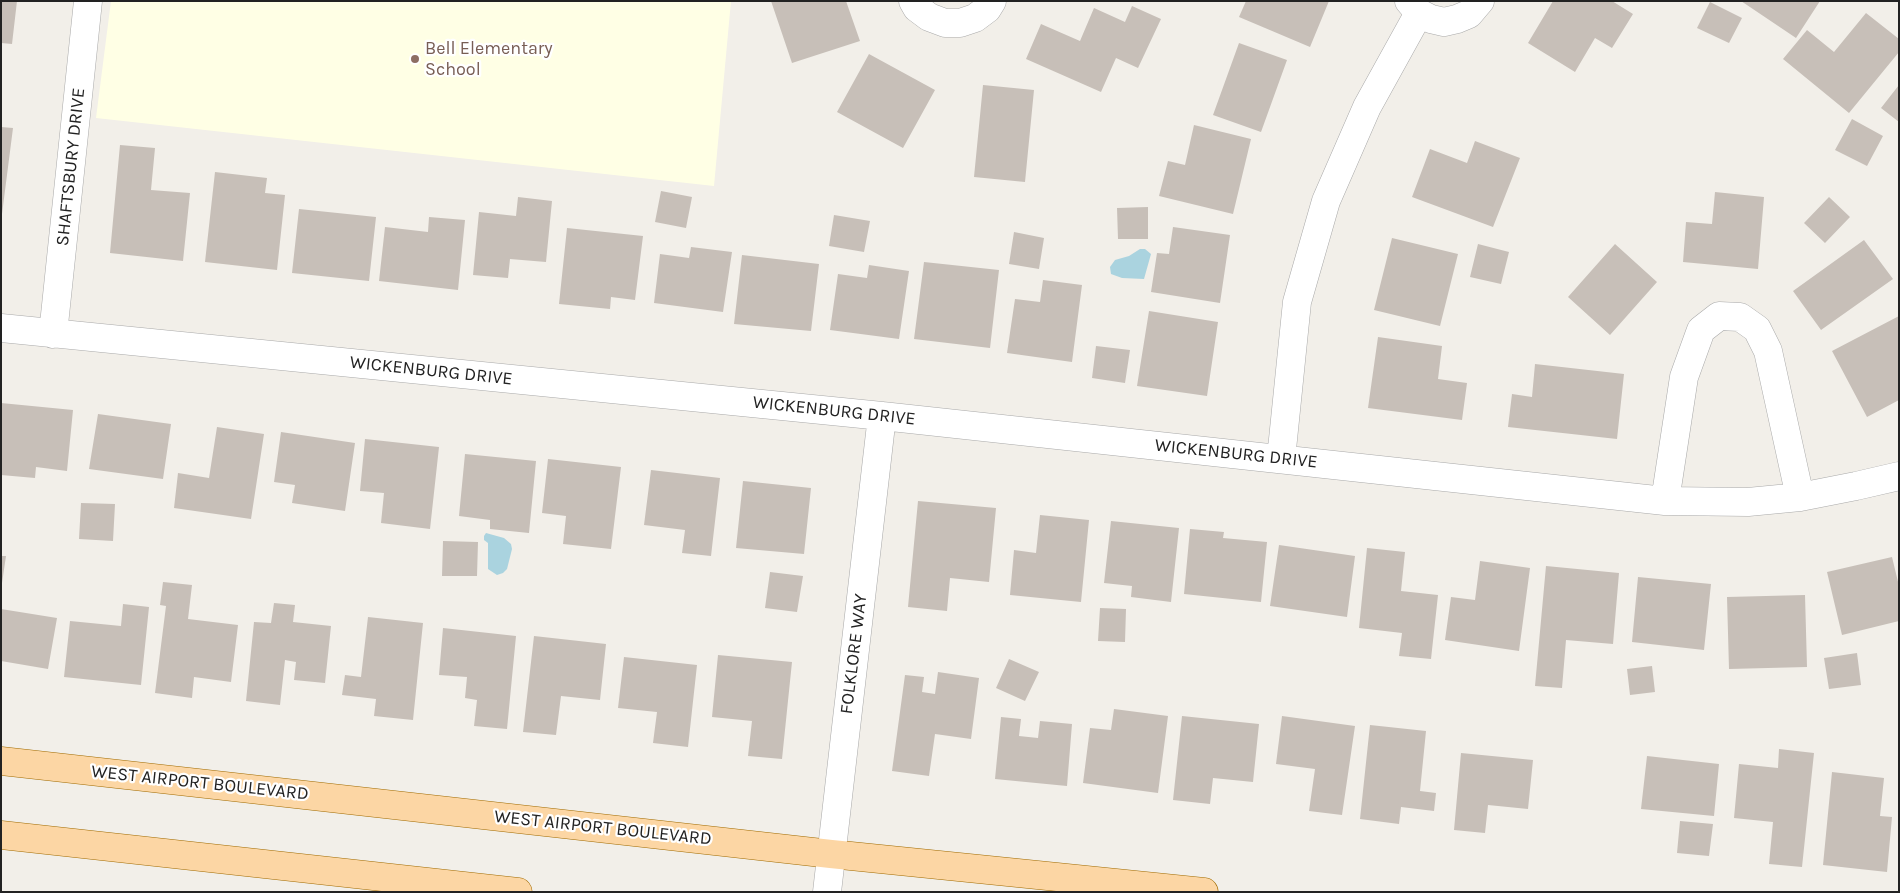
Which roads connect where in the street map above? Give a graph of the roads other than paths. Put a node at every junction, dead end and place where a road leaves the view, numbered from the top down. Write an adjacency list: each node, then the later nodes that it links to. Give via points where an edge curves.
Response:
1 (88, 1): 7 (street, SHAFTSBURY DRIVE)
2 (913, 1): 3 (street, via 929,18 945,23 960,23 974,18)
3 (992, 1)
4 (1480, 1): 5 (street, via 1469,14 1444,22 1431,19)
5 (1414, 7): 9 (street, via 1326,201 1296,302)
6 (1, 328): 7 (street, WICKENBURG DRIVE)
7 (53, 334): 8 (street, WICKENBURG DRIVE)
8 (882, 416): 9 (street, WICKENBURG DRIVE); 15 (street, FOLKLORE WAY)
9 (1281, 459): 12 (street, WICKENBURG DRIVE)
10 (1899, 476): 11 (street, WICKENBURG DRIVE)
11 (1800, 497): 12 (street, WICKENBURG DRIVE, via 1748,502); 12 (street, via 1768,351 1756,329 1740,317 1719,316 1701,330 1684,378)
12 (1666, 501)
13 (1, 761): 15 (main road, WEST AIRPORT BOULEVARD)
14 (1, 835): 16 (main road)
15 (831, 854): 17 (street, FOLKLORE WAY); 18 (main road, WEST AIRPORT BOULEVARD)
16 (518, 892)
17 (827, 892)
18 (1204, 892)

